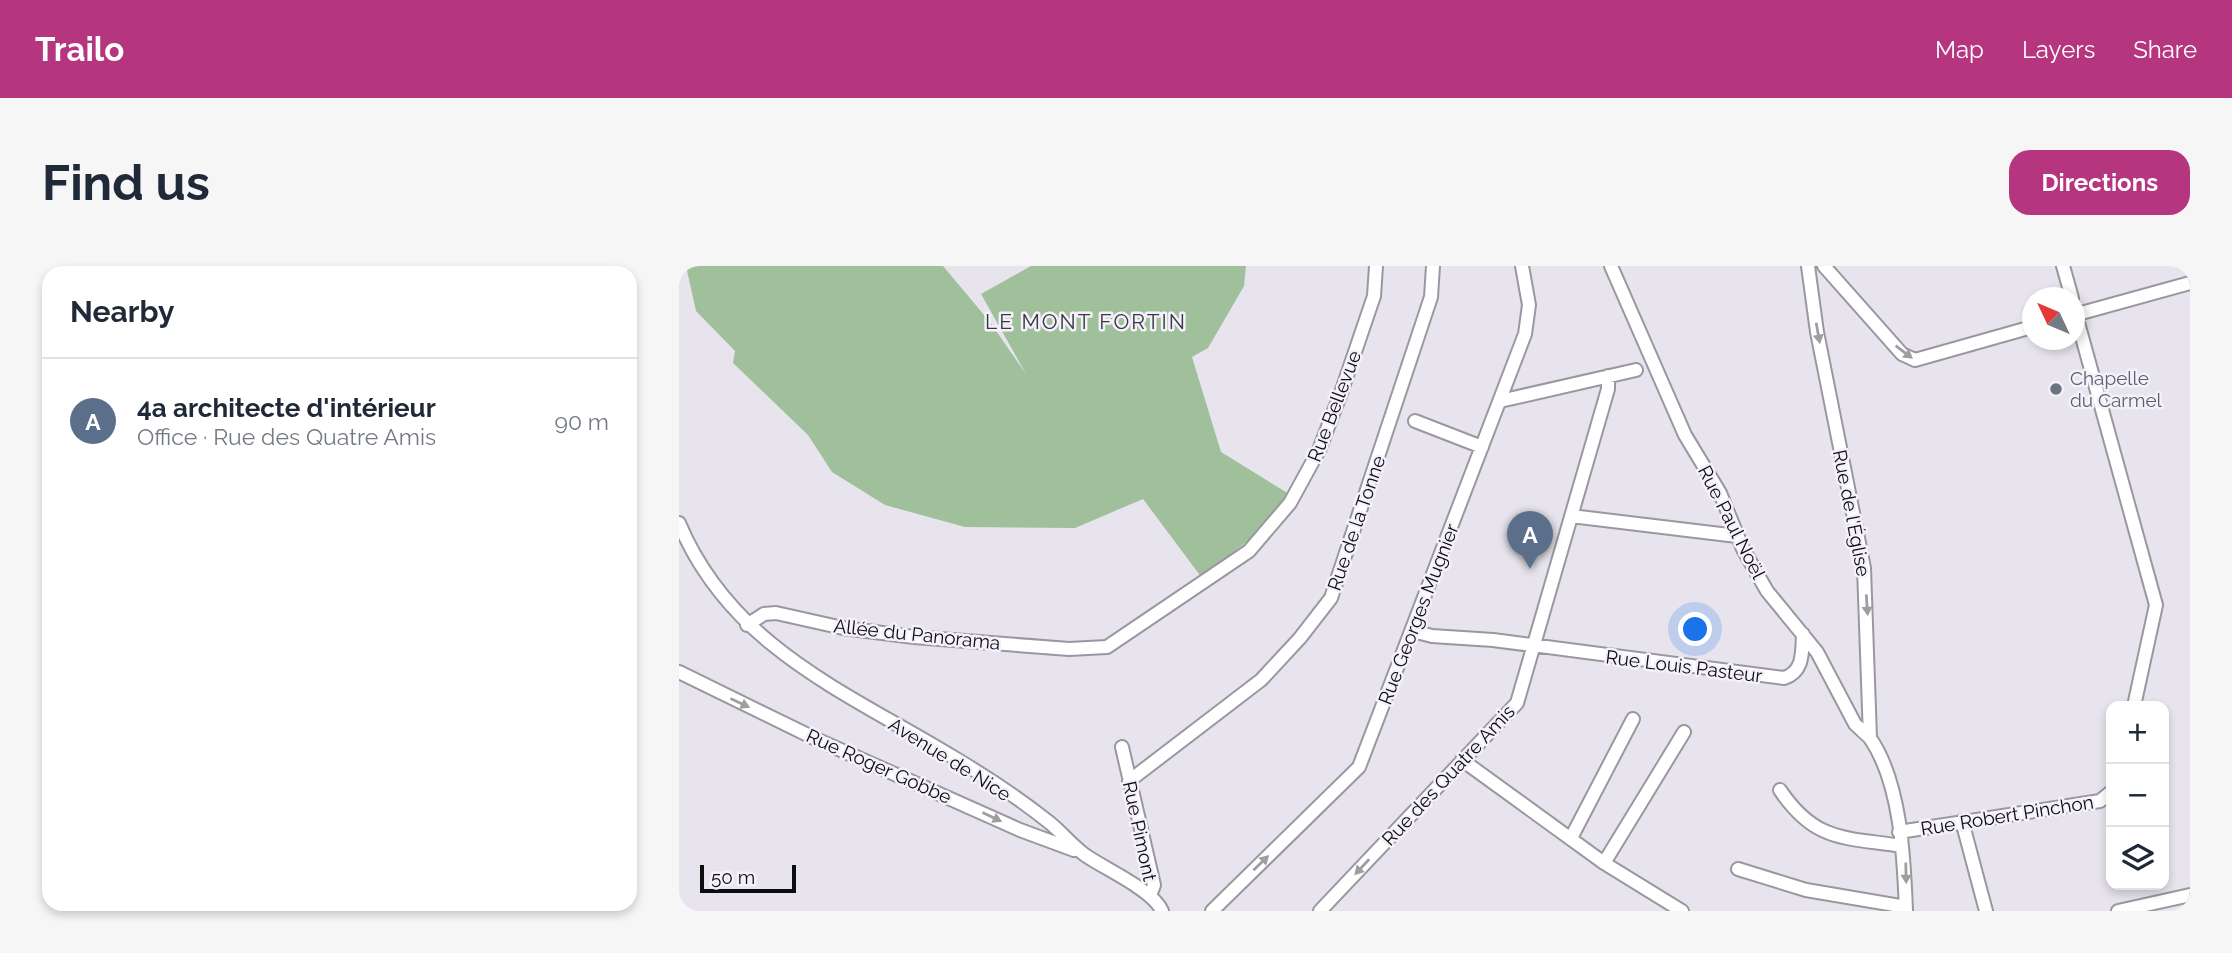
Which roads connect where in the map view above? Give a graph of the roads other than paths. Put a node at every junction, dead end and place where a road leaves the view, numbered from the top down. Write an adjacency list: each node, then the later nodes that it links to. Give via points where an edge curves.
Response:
1 (1376, 266): 25 (street, Rue Bellevue, via 1374,296 1341,393 1319,450 1290,503 1249,551 1107,647)
2 (1433, 266): 33 (street, Rue de la Tonne, via 1431,297 1331,598 1261,680)
3 (1522, 266): 15 (street, Rue Georges Mugnier, via 1529,318)
4 (1611, 266): 20 (street, Rue Paul Noël, via 1685,435 1720,493)
5 (1808, 266): 30 (street, Rue de l'Église, one-way to 30, via 1864,568)
6 (1825, 266): 11 (street, one-way to 11, via 1902,354 1915,360)
7 (2063, 266): 9 (street)
8 (2190, 283): 10 (street)
9 (2069, 287)
10 (2085, 310)
11 (2022, 330)
12 (2085, 349): 27 (street, via 2156,605)
13 (1636, 370): 14 (street)
14 (1608, 376): 15 (street); 18 (street, Rue des Quatre Amis)
15 (1500, 401): 17 (street, Rue Georges Mugnier)
16 (1415, 421): 17 (street)
17 (1482, 447): 22 (street, Rue Georges Mugnier)
18 (1571, 516): 20 (street); 24 (street, Rue des Quatre Amis)
19 (679, 523): 21 (street, Avenue de Nice, via 709,576)
20 (1737, 536): 23 (street, Rue Paul Noël, via 1767,591)
21 (747, 625): 25 (street, Allée du Panorama, via 764,614 776,613 879,632); 40 (street, Avenue de Nice, via 814,676 955,758 1049,822)
22 (1413, 631): 24 (street, Rue Louis Pasteur); 47 (street, Rue Georges Mugnier, one-way to 22, via 1359,767)
23 (1803, 634): 24 (street, Rue Louis Pasteur, via 1800,666 1784,678); 30 (street, Rue Paul Noël, via 1855,724)
24 (1532, 648): 32 (street, Rue des Quatre Amis, via 1517,703)
25 (1091, 650)
26 (679, 672): 40 (street, Rue Roger Gobbe, one-way to 40, via 816,739 1020,830)
27 (2135, 701)
28 (1633, 719): 38 (street)
29 (1684, 732): 41 (street)
30 (1870, 738): 37 (street, via 1884,758)
31 (1122, 747): 33 (street, Rue Pimont)
32 (1462, 760): 38 (street); 48 (street, Rue des Quatre Amis, one-way to 48)
33 (1129, 781): 44 (street, Rue Pimont, via 1154,885)
34 (1780, 790): 39 (street, via 1796,813 1815,828)
35 (2106, 797): 36 (street, Rue Robert Pinchon, via 2101,802)
36 (1962, 821): 37 (street, Rue Robert Pinchon); 50 (street)
37 (1899, 832): 39 (street)
38 (1571, 838): 41 (street)
39 (1902, 846): 45 (street, one-way to 45)
40 (1082, 852): 44 (street, Avenue de Nice)
41 (1604, 863): 49 (street)
42 (1738, 869): 45 (street, via 1806,890)
43 (2190, 895): 51 (street)
44 (1150, 896): 46 (street, Rue Pimont)
45 (1906, 909)
46 (1162, 911)
47 (1212, 911)
48 (1320, 911)
49 (1682, 911)
50 (1986, 911)
51 (2118, 911)

